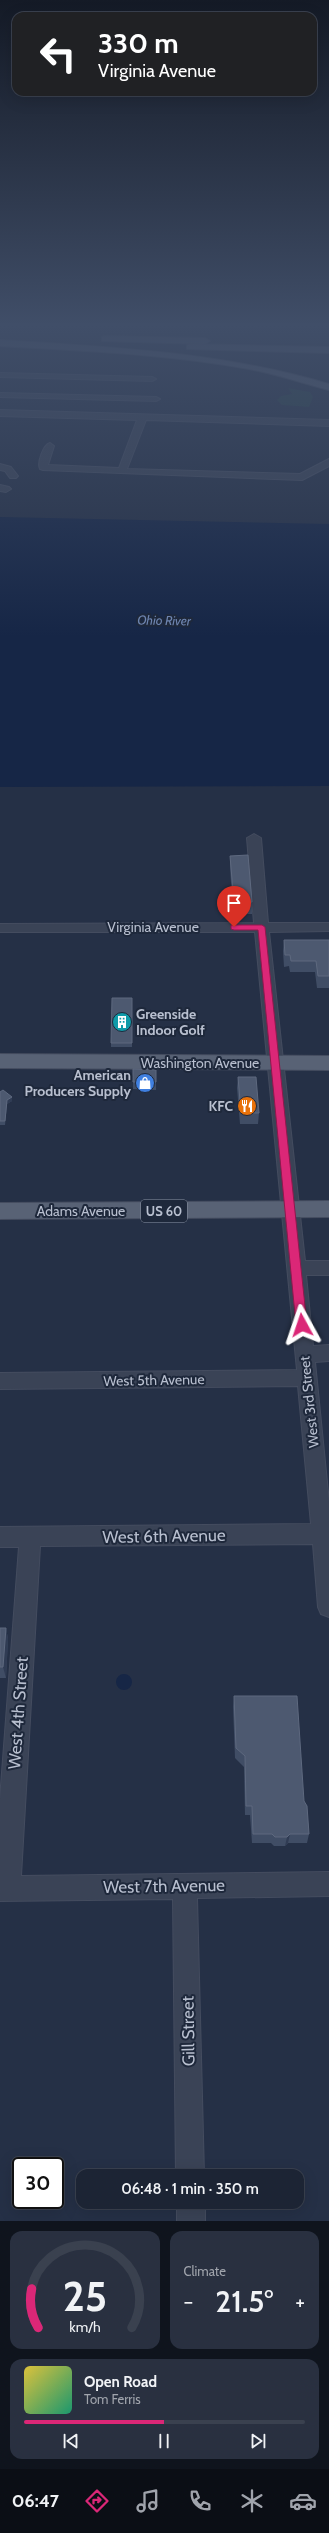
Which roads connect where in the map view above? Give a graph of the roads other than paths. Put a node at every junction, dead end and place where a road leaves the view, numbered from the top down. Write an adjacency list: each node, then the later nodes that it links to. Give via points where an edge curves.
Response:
1 (138, 430): 5 (street)
2 (50, 446): 5 (street, via 43,467)
3 (329, 462): 5 (street, via 302,477)
4 (0, 467): 6 (street, via 8,469)
5 (122, 471)
6 (13, 476)
7 (254, 838): 8 (street, West 3rd Street)
8 (262, 927): 9 (street, Virginia Avenue); 10 (street, Virginia Avenue); 12 (street, West 3rd Street)
9 (329, 927)
10 (0, 928)
11 (0, 1061): 12 (main road, Washington Avenue)
12 (275, 1063): 13 (main road, Washington Avenue); 14 (street, West 3rd Street)
13 (329, 1063)
14 (290, 1209): 15 (main road, Adams Avenue / US 60); 16 (main road, Adams Avenue / US 60); 17 (street, West 3rd Street)
15 (329, 1209)
16 (0, 1211)
17 (297, 1268): 18 (street); 19 (street, West 3rd Street)
18 (329, 1268)
19 (304, 1354): 20 (street); 21 (street, West 3rd Street)
20 (329, 1354)
21 (307, 1378): 22 (street, West 5th Avenue); 23 (street, West 3rd Street)
22 (0, 1381)
23 (325, 1534): 25 (street, West 6th Avenue); 26 (street, West 3rd Street)
24 (0, 1537): 25 (street, West 6th Avenue)
25 (30, 1537): 29 (street, West 4th Street)
26 (329, 1607)
27 (329, 1884): 28 (street, West 7th Avenue)
28 (185, 1886): 29 (street, West 7th Avenue); 30 (street, Gill Street)
29 (4, 1889)
30 (190, 2169)
31 (191, 2209): 32 (street)
32 (191, 2221)

